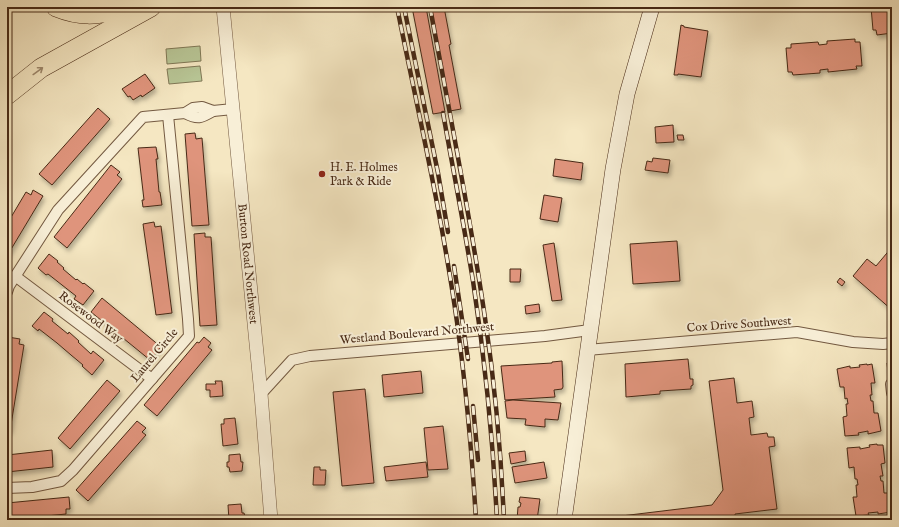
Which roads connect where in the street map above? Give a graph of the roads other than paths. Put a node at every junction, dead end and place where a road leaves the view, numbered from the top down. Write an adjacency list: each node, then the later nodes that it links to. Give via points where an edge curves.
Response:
1 (56, 7): 2 (highway, via 70,13 90,15)
2 (121, 7)
3 (151, 7): 6 (highway, one-way to 3, via 41,68)
4 (223, 7): 7 (street, Burton Road Northwest)
5 (652, 7): 11 (main road, via 634,66 619,132)
6 (7, 95)
7 (233, 109): 8 (street, via 212,111 194,118 185,113); 17 (street, Burton Road Northwest)
8 (168, 115): 9 (street, via 143,117 58,210); 14 (street, Laurel Circle, via 188,336)
9 (15, 276): 10 (street); 14 (street, Rosewood Way)
10 (7, 292)
11 (590, 330): 13 (main road); 17 (street, Westland Boulevard Northwest, via 310,356 292,360)
12 (892, 343): 13 (street, Cox Drive Southwest, via 853,342 797,332)
13 (587, 350): 20 (main road)
14 (152, 379): 18 (street, Laurel Circle, via 61,481 32,487)
15 (892, 384): 16 (street)
16 (892, 393)
17 (261, 394): 19 (street, Burton Road Northwest)
18 (7, 488)
19 (271, 520)
20 (564, 520)

